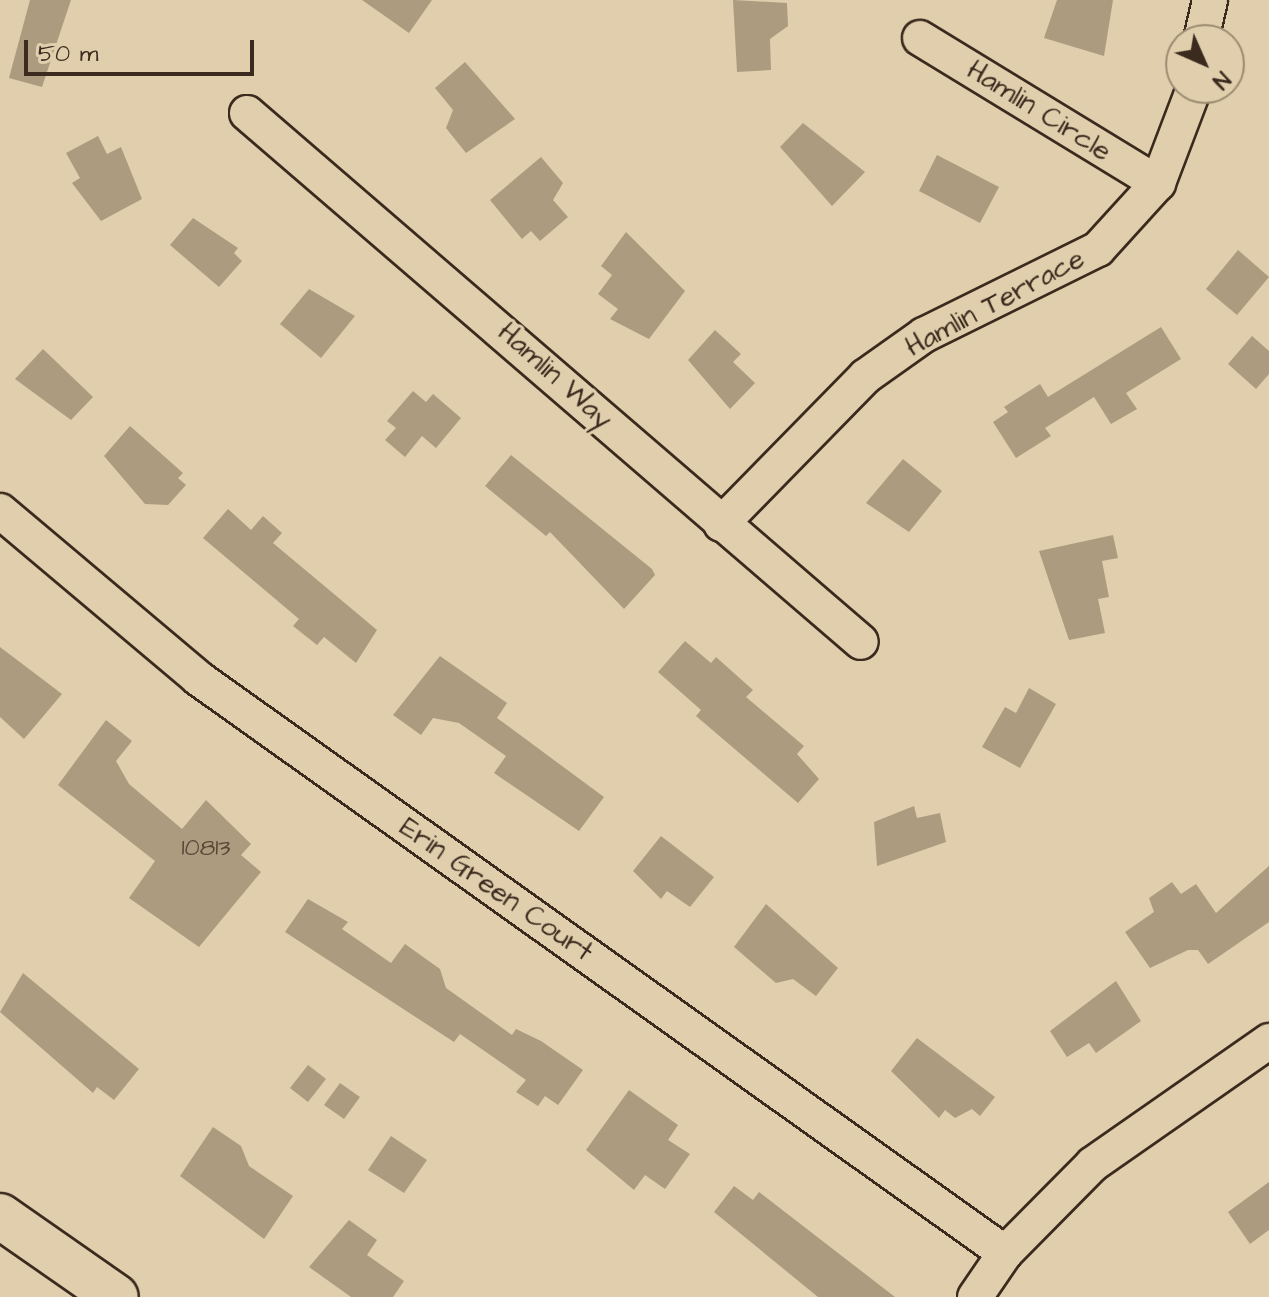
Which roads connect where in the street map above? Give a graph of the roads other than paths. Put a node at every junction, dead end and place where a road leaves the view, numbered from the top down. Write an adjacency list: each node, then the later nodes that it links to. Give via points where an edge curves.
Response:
1 (1210, 0): 2 (street)
2 (1205, 24)
3 (920, 38): 6 (street, Hamlin Circle)
4 (1188, 104): 6 (street, Hamlin Terrace)
5 (247, 113): 8 (street, Hamlin Way)
6 (1158, 183): 8 (street, Hamlin Terrace, via 1098,249 924,335 866,376)
7 (0, 511): 12 (street, Erin Green Court, via 198,678)
8 (721, 524): 9 (street, Hamlin Way)
9 (861, 642)
10 (1269, 1041): 12 (street, via 1093,1164)
11 (0, 1216): 13 (street)
12 (1005, 1253): 14 (street)
13 (116, 1297)
14 (975, 1297)

